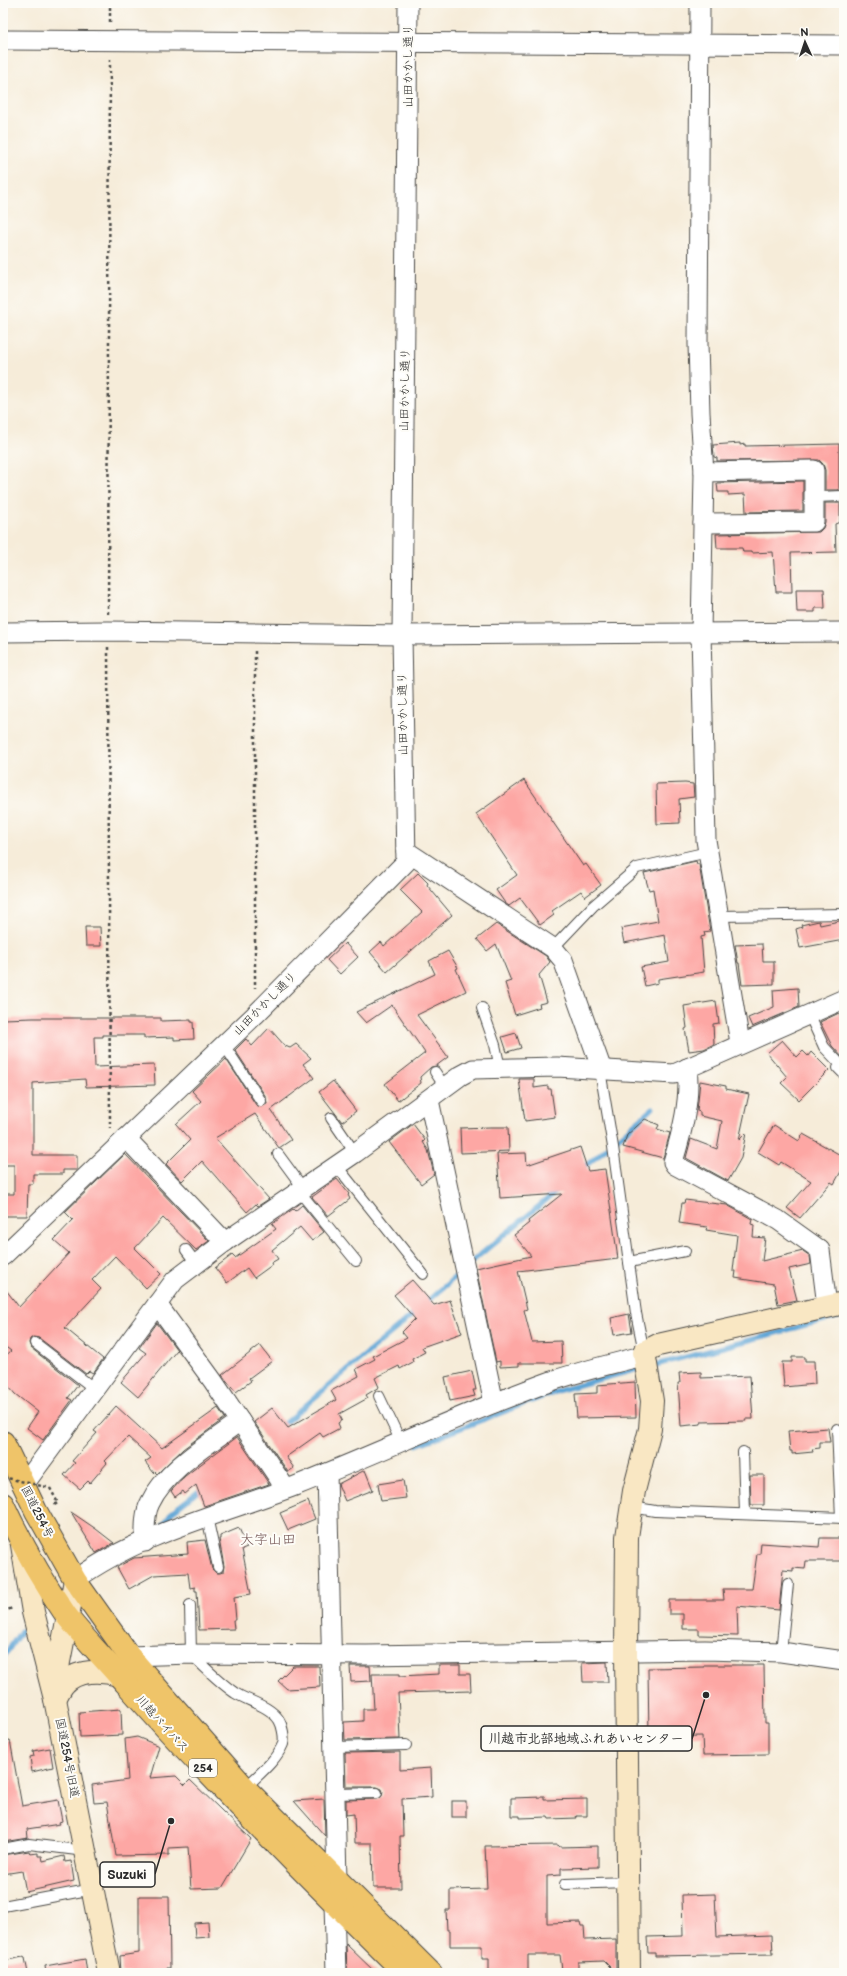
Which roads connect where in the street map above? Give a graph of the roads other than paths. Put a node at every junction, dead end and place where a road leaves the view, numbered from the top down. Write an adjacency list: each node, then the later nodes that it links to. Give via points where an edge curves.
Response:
1 (408, 3): 4 (street, 山田かかし通り)
2 (700, 3): 5 (street)
3 (3, 40): 4 (street)
4 (408, 41): 5 (street); 14 (street, 山田かかし通り)
5 (700, 44): 6 (street); 7 (street, via 698,344)
6 (844, 45)
7 (704, 472): 9 (street, via 814,470); 10 (street)
8 (842, 496): 9 (lane)
9 (814, 497): 10 (street, via 814,522)
10 (703, 523): 13 (street)
11 (3, 632): 14 (street)
12 (844, 632): 13 (street)
13 (701, 633): 14 (street); 16 (street)
14 (402, 635): 15 (street, 山田かかし通り)
15 (406, 851): 19 (street); 23 (street, 山田かかし通り, via 406,862)
16 (708, 852): 18 (street); 19 (lane, via 638,868 593,906)
17 (843, 914): 18 (lane)
18 (718, 916): 24 (street)
19 (553, 948): 27 (street, via 563,960)
20 (844, 999): 22 (street)
21 (482, 1008): 25 (lane)
22 (809, 1014): 24 (street); 28 (lane, via 824,1046 841,1065 838,1068)
23 (224, 1044): 30 (lane); 32 (street, 山田かかし通り)
24 (740, 1044): 26 (street)
25 (500, 1068): 27 (street, via 557,1067); 29 (street, via 473,1069 460,1076 440,1080)
26 (687, 1068): 27 (street, via 674,1074); 44 (street, via 689,1084 673,1162 778,1220 820,1250)
27 (601, 1070): 41 (lane)
28 (844, 1074)
29 (429, 1100): 33 (street); 49 (street)
30 (261, 1102)
31 (331, 1118): 33 (lane)
32 (126, 1138): 37 (street); 39 (street, 山田かかし通り)
33 (355, 1153): 35 (street)
34 (278, 1154): 36 (lane)
35 (336, 1165): 36 (street); 42 (lane)
36 (301, 1190): 37 (street); 40 (lane)
37 (225, 1242): 43 (street, via 191,1257)
38 (685, 1251): 41 (lane)
39 (3, 1256)
40 (356, 1261)
41 (630, 1262): 46 (lane)
42 (423, 1274)
43 (157, 1304): 47 (street); 50 (street)
44 (836, 1305): 46 (street, via 658,1345)
45 (35, 1343): 47 (lane)
46 (644, 1354): 49 (street, via 551,1381); 59 (street, via 652,1401)
47 (96, 1390): 56 (street)
48 (379, 1396): 53 (lane)
49 (494, 1403): 53 (street)
50 (240, 1421): 57 (street); 64 (street, via 163,1482 149,1504)
51 (837, 1429): 62 (lane)
52 (3, 1442): 56 (highway, 国道254号 / 254)
53 (401, 1442): 55 (street)
54 (743, 1452): 60 (lane)
55 (327, 1473): 57 (street); 73 (street)
56 (23, 1486): 66 (highway, 国道254号 / 254)
57 (286, 1489): 61 (street)
58 (3, 1504): 63 (highway, 254)
59 (632, 1507): 60 (lane, via 655,1511); 70 (street, via 627,1537)
60 (746, 1514): 62 (lane)
61 (206, 1517): 64 (street); 65 (lane)
62 (842, 1518)
63 (13, 1534): 69 (highway, 川越バイパス / 254); 77 (street, 国道254号旧道)
64 (145, 1542): 66 (street, via 93,1567)
65 (218, 1566)
66 (75, 1580): 69 (street); 74 (highway, 川越バイパス / 254)
67 (788, 1584): 71 (lane)
68 (190, 1605): 72 (lane)
69 (68, 1616): 76 (highway, 川越バイパス / 254); 77 (street)
70 (626, 1652): 71 (street); 73 (street); 86 (street)
71 (781, 1652): 75 (street)
72 (191, 1654): 73 (street); 74 (street); 80 (lane, via 235,1693 270,1711 279,1720 283,1742 278,1753)
73 (332, 1655): 79 (street)
74 (129, 1656): 80 (highway, 川越バイパス / 254)
75 (844, 1661)
76 (119, 1675): 77 (street, via 106,1671 80,1674 63,1685); 89 (highway, 川越バイパス / 254, via 231,1798)
77 (55, 1699): 84 (street, 国道254号旧道)
78 (406, 1745): 79 (lane)
79 (335, 1747): 82 (street)
80 (245, 1788): 85 (highway, 川越バイパス / 254)
81 (377, 1793): 82 (lane)
82 (336, 1794): 85 (street)
83 (3, 1849): 84 (lane, via 29,1844)
84 (85, 1851): 88 (street, 国道254号旧道)
85 (337, 1880): 94 (highway, 川越バイパス / 254)
86 (628, 1882): 87 (lane); 95 (street)
87 (565, 1884)
88 (92, 1889): 90 (lane); 91 (street, 国道254号旧道)
89 (334, 1904): 92 (street); 93 (highway, 川越バイパス / 254)
90 (3, 1906)
91 (109, 1973)
92 (336, 1973)
93 (405, 1973)
94 (431, 1973)
95 (629, 1973)

